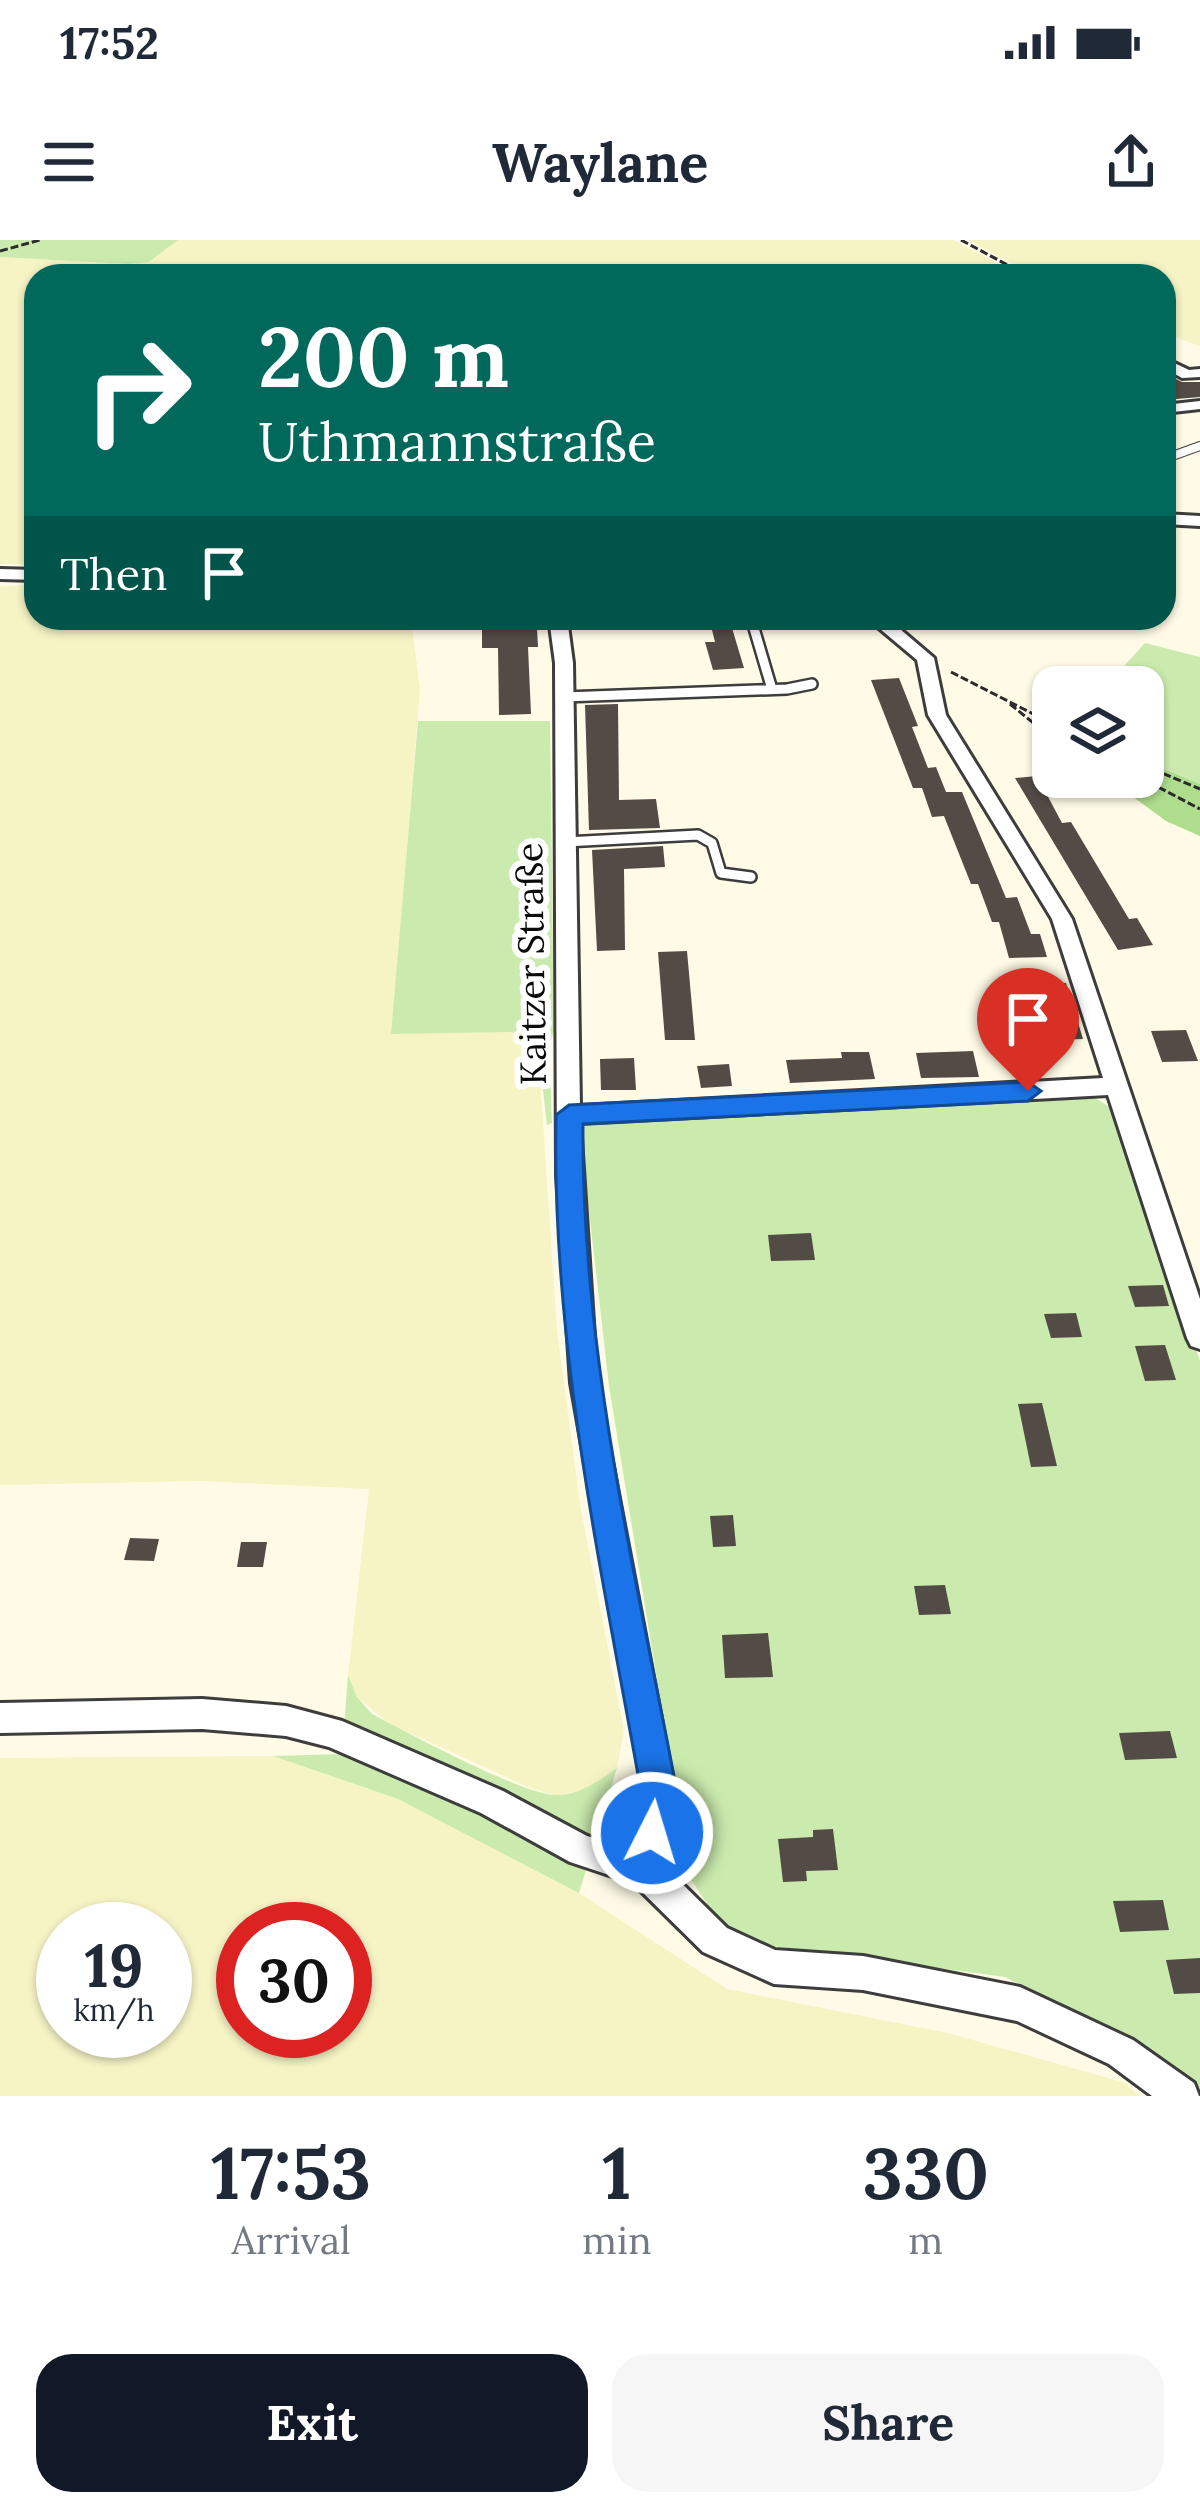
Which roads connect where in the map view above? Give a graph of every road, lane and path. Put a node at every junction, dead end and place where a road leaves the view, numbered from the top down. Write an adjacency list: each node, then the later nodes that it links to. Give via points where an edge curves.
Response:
1 (40, 240): 3 (path)
2 (961, 240): 4 (path)
3 (0, 251)
4 (1006, 264)
5 (559, 630): 11 (street, Kaitzer Straße)
6 (755, 630): 10 (lane)
7 (890, 630): 8 (street)
8 (925, 658): 12 (path); 21 (street, via 937,715 1061,919)
9 (812, 684): 10 (lane)
10 (771, 686): 11 (lane)
11 (564, 697): 19 (street, Kaitzer Straße)
12 (1006, 700): 13 (path); 14 (path)
13 (1032, 713)
14 (1032, 725)
15 (1164, 774): 16 (path)
16 (1200, 789)
17 (1164, 790): 18 (path)
18 (1200, 809)
19 (565, 842): 20 (lane, via 704,836 721,873); 22 (street, Kaitzer Straße)
20 (752, 877)
21 (1116, 1086): 22 (street); 23 (street)
22 (569, 1115): 25 (street, Kaitzer Straße, via 584,1383 660,1797)
23 (1200, 1338)
24 (0, 1718): 25 (street, via 202,1714 286,1721 374,1747 581,1851)
25 (643, 1869): 26 (street, via 715,1940 774,1967 862,1973 1020,2004 1121,2052)
26 (1181, 2096)

